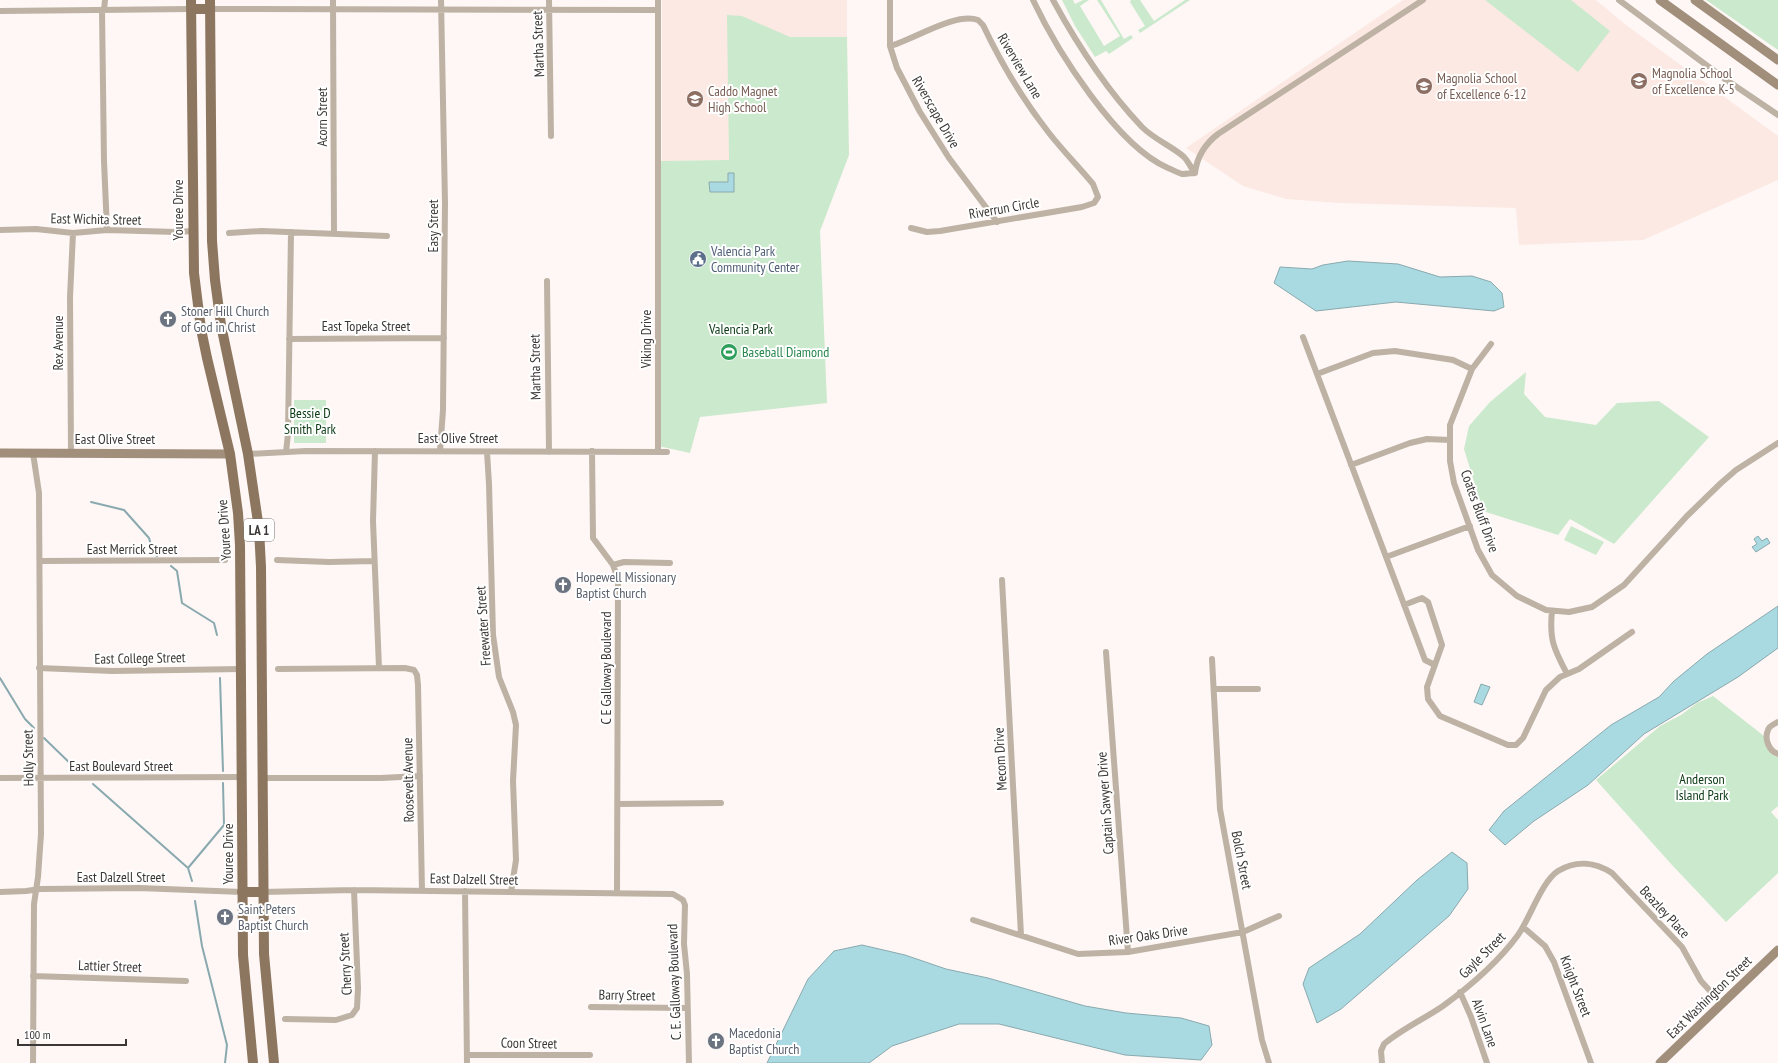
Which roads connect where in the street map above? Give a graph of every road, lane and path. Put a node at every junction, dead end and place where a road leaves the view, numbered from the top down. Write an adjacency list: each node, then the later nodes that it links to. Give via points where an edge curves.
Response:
1 (104, 0): 15 (street)
2 (333, 0): 16 (street, Acorn Street)
3 (441, 0): 17 (street, Easy Street)
4 (549, 0): 18 (street, Martha Street)
5 (658, 0): 20 (street)
6 (890, 0): 21 (street, Riverscape Drive)
7 (1033, 0): 26 (street, via 1074,71 1131,141 1152,159 1182,174)
8 (1053, 0): 26 (street, via 1080,48 1119,101 1152,137 1185,158)
9 (1423, 0): 26 (street, via 1218,134 1196,160)
10 (1619, 0): 24 (street)
11 (1660, 0): 23 (street)
12 (1696, 0): 22 (street)
13 (210, 4): 14 (main road); 16 (street); 59 (main road, LA 1, via 212,235 215,280 222,331)
14 (191, 5): 15 (street); 32 (main road, Youree Drive / LA 1)
15 (103, 10): 19 (street); 31 (street)
16 (333, 10): 17 (street); 36 (street, Acorn Street)
17 (441, 10): 18 (street); 40 (street, Easy Street, via 445,203)
18 (549, 10): 20 (street); 25 (street, Martha Street)
19 (0, 11)
20 (658, 12): 53 (street, Viking Drive)
21 (890, 46): 27 (street, Riverview Lane, via 942,25 978,20 1029,105 1049,133 1093,184); 28 (street, Riverscape Drive, via 897,68 928,126 957,170)
22 (1778, 60)
23 (1778, 85)
24 (1778, 115)
25 (551, 136)
26 (1194, 173)
27 (1098, 197): 28 (street, Riverrun Circle, via 1094,203 1082,207)
28 (997, 222): 29 (street, Riverrun Circle, via 934,232)
29 (911, 228)
30 (0, 230): 34 (street, East Wichita Street, via 36,229)
31 (107, 230): 32 (street, East Wichita Street); 34 (street, East Wichita Street)
32 (192, 231): 58 (main road, Youree Drive / LA 1, via 201,329)
33 (291, 232): 35 (street); 36 (street); 41 (street)
34 (73, 233): 57 (street, Rex Avenue, via 70,305)
35 (229, 233)
36 (334, 233): 37 (street)
37 (387, 236)
38 (547, 281): 51 (street, Martha Street)
39 (1302, 337): 44 (street)
40 (444, 338): 41 (street, East Topeka Street); 49 (street, Easy Street)
41 (289, 339): 47 (street)
42 (1491, 344): 43 (street, Coates Bluff Drive)
43 (1472, 369): 44 (street, via 1453,360 1396,351 1372,353); 45 (street, Coates Bluff Drive, via 1450,425)
44 (1316, 374): 60 (street)
45 (1450, 440): 60 (street, via 1427,439); 61 (street, Coates Bluff Drive, via 1454,483)
46 (1778, 443): 71 (street, Coates Bluff Drive, via 1736,470 1718,486 1624,585 1592,607 1569,612)
47 (286, 452): 48 (street, East Olive Street); 59 (street, East Olive Street)
48 (375, 452): 49 (street, East Olive Street); 66 (street)
49 (440, 452): 50 (street, East Olive Street)
50 (487, 452): 51 (street, East Olive Street); 100 (street, Freewater Street, via 493,635 499,677 516,724 513,781 516,860)
51 (549, 452): 52 (street, East Olive Street)
52 (592, 452): 53 (street, East Olive Street); 68 (street, C E Galloway Boulevard, via 592,532 594,542)
53 (658, 452): 54 (street, East Olive Street)
54 (667, 452)
55 (0, 453): 56 (street, East Olive Street)
56 (33, 453): 57 (street, East Olive Street); 65 (street, Holly Street, via 39,493)
57 (71, 453): 58 (street, East Olive Street)
58 (230, 454): 59 (main road); 78 (main road, Youree Drive / LA 1, via 240,545)
59 (248, 454): 89 (main road, LA 1, via 259,529 261,567)
60 (1351, 464): 62 (street)
61 (1470, 526): 62 (street); 71 (street, Coates Bluff Drive, via 1478,550 1492,575 1517,596 1546,610)
62 (1386, 556): 70 (street)
63 (225, 560): 65 (street, East Merrick Street)
64 (277, 560): 66 (street)
65 (40, 561): 76 (street, Holly Street)
66 (374, 561): 77 (street)
67 (670, 563): 68 (street, via 624,562)
68 (613, 565): 91 (street, C E Galloway Boulevard, via 618,579)
69 (1002, 580): 107 (street, Mecom Drive)
70 (1404, 605): 75 (street, via 1425,660); 75 (street, via 1422,598 1428,602 1442,645)
71 (1552, 610): 80 (street, via 1552,644)
72 (1632, 632): 80 (street, via 1580,669)
73 (1106, 652): 109 (street, Captain Sawyer Drive)
74 (1212, 659): 81 (street, Bolch Street)
75 (1435, 665): 80 (street, via 1427,687 1432,707 1440,716 1508,745 1516,745 1523,738 1546,690)
76 (39, 668): 78 (street, East College Street, via 112,671); 88 (street, Holly Street)
77 (379, 668): 79 (street); 85 (street, Roosevelt Avenue, via 405,668 414,670 417,675)
78 (242, 669): 86 (main road, Youree Drive / LA 1)
79 (278, 669)
80 (1567, 674)
81 (1214, 689): 82 (street); 106 (street, Bolch Street, via 1220,809)
82 (1258, 689)
83 (1778, 722): 84 (street, via 1772,724 1767,738 1768,746 1773,753)
84 (1778, 754)
85 (420, 776): 89 (street); 95 (street, Roosevelt Avenue)
86 (242, 777): 88 (street, East Boulevard Street); 98 (main road, Youree Drive / LA 1)
87 (0, 778): 88 (street, East Boulevard Street)
88 (40, 778): 93 (street, Holly Street, via 40,853)
89 (262, 778): 99 (main road, LA 1)
90 (721, 803): 91 (street)
91 (618, 804): 101 (street, C E Galloway Boulevard)
92 (1572, 864): 105 (street, Gayle Street, via 1558,871 1547,883); 113 (street, Beazley Place, via 1588,863 1603,867 1612,873 1682,947 1701,981)
93 (36, 889): 97 (street, East Dalzell Street); 98 (street, East Dalzell Street, via 139,888); 110 (street, Holly Street)
94 (354, 890): 95 (street, East Dalzell Street); 99 (street, East Dalzell Street); 116 (street, Cherry Street, via 357,1008 352,1015 336,1020)
95 (422, 891): 96 (street, East Dalzell Street)
96 (465, 891): 100 (street, East Dalzell Street); 117 (street)
97 (0, 892)
98 (242, 892): 99 (main road); 120 (main road, Youree Drive / LA 1, via 246,993)
99 (262, 892): 121 (main road, LA 1, via 265,984)
100 (511, 892): 101 (street, East Dalzell Street)
101 (617, 893): 102 (street, East Dalzell Street, via 673,894)
102 (683, 900): 115 (street, C. E. Galloway Boulevard)
103 (1279, 916): 106 (street, River Oaks Drive)
104 (973, 920): 107 (street, River Oaks Drive)
105 (1523, 927): 112 (street, Gayle Street, via 1482,974); 127 (street, Knight Street, via 1545,946 1554,962)
106 (1243, 932): 109 (street, River Oaks Drive); 124 (street, Bolch Street, via 1262,1040)
107 (1021, 935): 109 (street, River Oaks Drive, via 1078,954)
108 (1778, 950): 113 (street, East Washington Street)
109 (1128, 952)
110 (32, 976): 111 (street, Lattier Street); 119 (street, Holly Street)
111 (186, 981)
112 (1460, 992): 125 (street, Gayle Street, via 1387,1042 1381,1051); 126 (street, Alvin Lane)
113 (1722, 1004): 128 (street, East Washington Street)
114 (591, 1007): 115 (street, Barry Street)
115 (687, 1008): 123 (street, C. E. Galloway Boulevard)
116 (285, 1019)
117 (467, 1055): 118 (street, Coon Street); 122 (street)
118 (590, 1055)
119 (33, 1063)
120 (254, 1063)
121 (274, 1063)
122 (467, 1063)
123 (689, 1063)
124 (1269, 1063)
125 (1382, 1063)
126 (1487, 1063)
127 (1591, 1063)
128 (1660, 1063)

